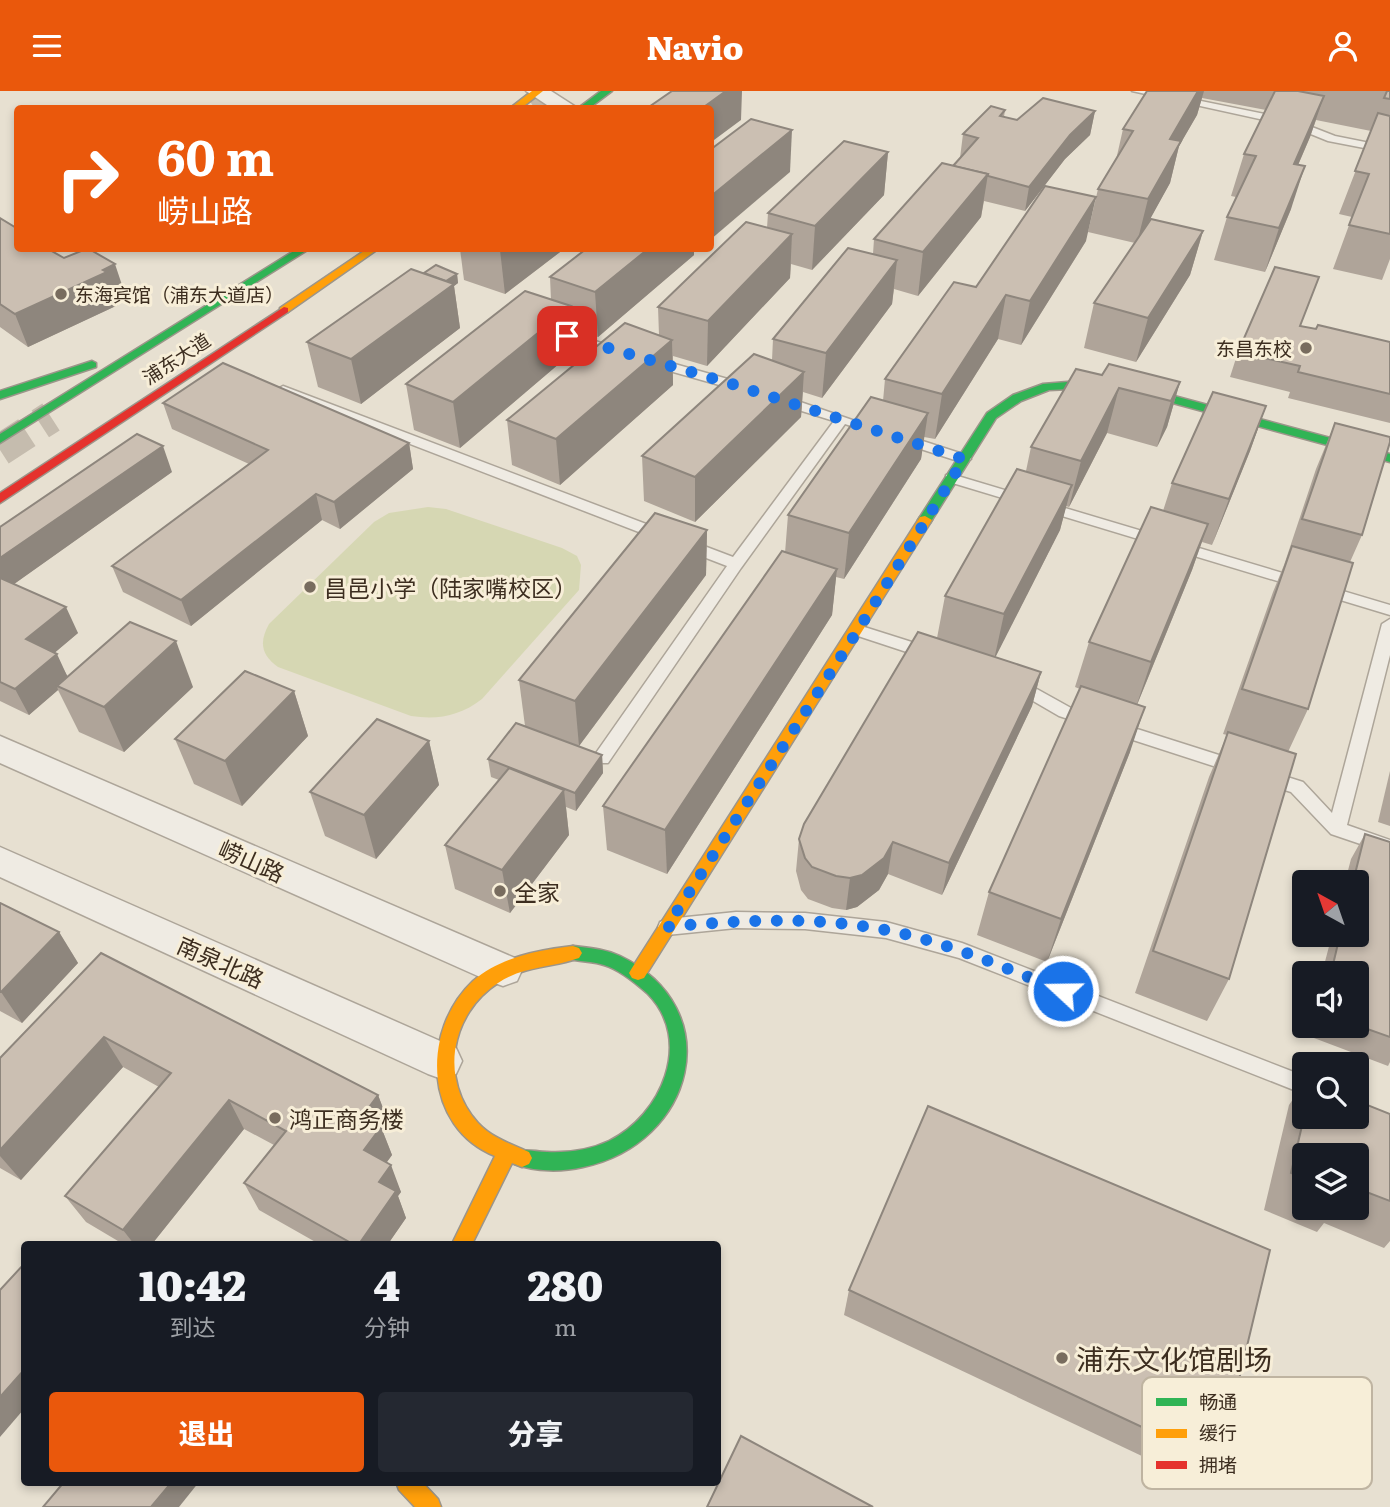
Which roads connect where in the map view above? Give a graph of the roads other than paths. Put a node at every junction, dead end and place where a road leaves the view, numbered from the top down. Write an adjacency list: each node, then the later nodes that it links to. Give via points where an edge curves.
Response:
1 (537, 91): 4 (street); 5 (street)
2 (607, 91): 6 (street)
3 (1137, 91): 7 (lane, via 1294,123 1332,139)
4 (518, 105)
5 (562, 105)
6 (587, 105)
7 (1390, 150)
8 (299, 252): 11 (street, 浦东大道)
9 (369, 252): 22 (street, 浦东大道, via 220,364)
10 (537, 327): 15 (lane)
11 (141, 350): 13 (street); 14 (street); 18 (street, 浦东大道)
12 (270, 385): 23 (lane)
13 (0, 395)
14 (0, 412)
15 (842, 419): 16 (lane); 23 (lane)
16 (867, 428)
17 (892, 435): 20 (lane)
18 (0, 439)
19 (1390, 458): 20 (street, via 1134,391 1072,384 1027,392 1007,402 991,416)
20 (964, 459): 21 (street)
21 (951, 478): 24 (lane); 26 (street)
22 (0, 499)
23 (736, 564): 30 (lane)
24 (1390, 610)
25 (1390, 624): 31 (lane)
26 (858, 630): 27 (lane); 34 (street)
27 (948, 660)
28 (1000, 678): 31 (lane, via 1025,686 1065,712 1297,787)
29 (0, 750): 35 (street, 崂山路)
30 (602, 758)
31 (1337, 829): 32 (lane)
32 (1390, 847)
33 (0, 861): 37 (street, 南泉北路)
34 (667, 927): 36 (street); 38 (lane, via 736,920 805,921 886,930 962,951)
35 (503, 970): 36 (street, via 537,957 573,953 607,958); 37 (street, via 480,985 462,1006 450,1028)
36 (638, 973): 39 (street, via 664,997 678,1029 681,1063 670,1099 645,1130 610,1152 569,1163 527,1161)
37 (442, 1061): 39 (street, via 446,1094 463,1124)
38 (1292, 1080)
39 (506, 1154): 40 (street)
40 (463, 1241)
41 (411, 1486): 42 (street)
42 (430, 1507)

